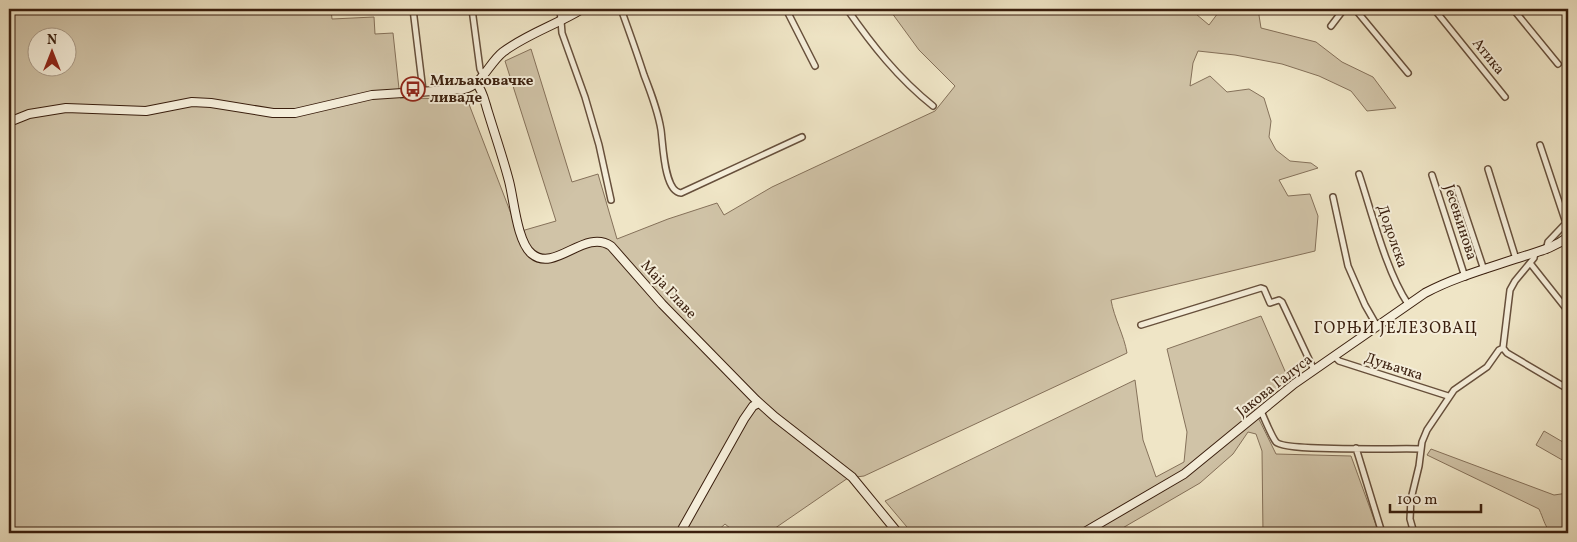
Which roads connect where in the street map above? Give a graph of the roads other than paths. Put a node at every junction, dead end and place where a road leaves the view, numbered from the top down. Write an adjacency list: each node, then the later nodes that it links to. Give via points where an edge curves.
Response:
1 (413, 9): 19 (street)
2 (472, 9): 17 (street)
3 (560, 9): 12 (street)
4 (582, 9): 12 (street)
5 (621, 9): 23 (street, via 652,95 661,130 666,171 675,192 681,193)
6 (786, 9): 15 (street)
7 (847, 9): 21 (street, via 892,67)
8 (1344, 9): 13 (street)
9 (1355, 9): 16 (street)
10 (1434, 9): 20 (street, Атика)
11 (1513, 9): 14 (street)
12 (562, 20): 17 (street, via 516,44 494,60); 30 (street, via 562,33 587,105)
13 (1331, 26)
14 (1558, 64)
15 (815, 66)
16 (1408, 73)
17 (482, 75): 18 (street)
18 (476, 83): 19 (street, via 460,89); 48 (street, Маја Главе, via 497,140 520,229 529,251 546,258 592,241 608,244)
19 (423, 91): 22 (street, via 364,96 295,113 273,113 199,102 146,111 66,108 34,113)
20 (1506, 97)
21 (933, 106)
22 (9, 122)
23 (802, 137)
24 (1540, 145): 31 (street)
25 (1488, 169): 35 (street)
26 (1359, 174): 39 (street, Додолска, via 1388,263)
27 (1432, 175): 38 (street, Јесењинова)
28 (1457, 189): 37 (street)
29 (1333, 197): 42 (street, via 1348,266)
30 (611, 200)
31 (1567, 222): 33 (street, via 1545,246)
32 (1568, 237): 33 (street, Јакова Галуса)
33 (1546, 250): 34 (street, Јакова Галуса)
34 (1535, 253): 35 (street, Јакова Галуса); 36 (street)
35 (1516, 259): 37 (street, Јакова Галуса)
36 (1530, 263): 40 (street); 43 (street, via 1512,285 1509,294)
37 (1484, 270): 38 (street, Јакова Галуса)
38 (1465, 277): 39 (street, Јакова Галуса, via 1434,288)
39 (1408, 304): 42 (street, Јакова Галуса)
40 (1568, 311)
41 (1141, 325): 45 (street, via 1261,288 1270,302 1282,302)
42 (1377, 326): 44 (street, Јакова Галуса)
43 (1503, 348): 46 (street); 47 (street, via 1487,367)
44 (1334, 356): 45 (street, Јакова Галуса); 47 (street, Дуњачка, via 1339,361)
45 (1314, 370): 49 (street, Јакова Галуса)
46 (1568, 389)
47 (1448, 396): 51 (street, via 1426,430)
48 (759, 403): 52 (street, via 744,419); 53 (street, Маја Главе, via 852,477)
49 (1261, 411): 50 (street, via 1278,444 1298,448); 54 (street, Јакова Галуса, via 1177,478)
50 (1356, 448): 51 (street); 55 (street)
51 (1421, 449): 56 (street, via 1410,508)
52 (680, 533)
53 (898, 533)
54 (1083, 533)
55 (1382, 533)
56 (1414, 533)

